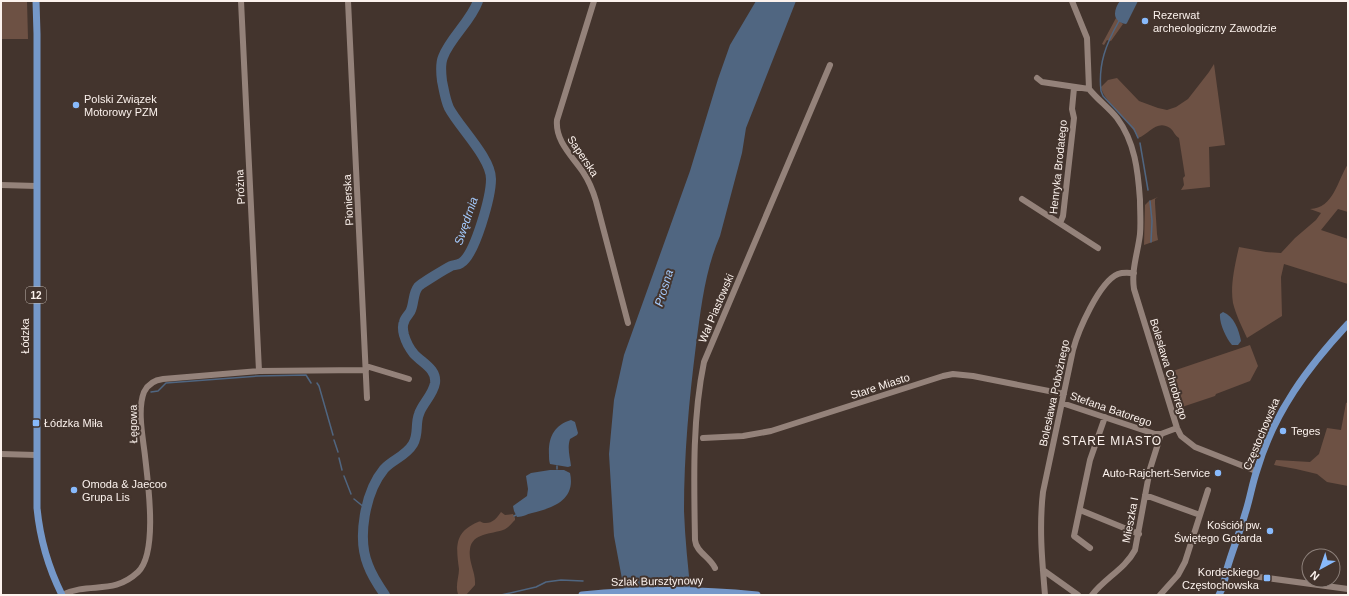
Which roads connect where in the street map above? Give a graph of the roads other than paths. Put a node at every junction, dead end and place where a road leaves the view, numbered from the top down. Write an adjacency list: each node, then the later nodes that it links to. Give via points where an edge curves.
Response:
1 (36, 1): 11 (main road, Łódzka / 12)
2 (241, 1): 19 (street, Próżna)
3 (348, 1): 18 (street, Pionierska)
4 (594, 1): 16 (street, Saperska, via 556,120 556,128 560,141 591,186)
5 (1072, 1): 9 (street, via 1087,38)
6 (830, 65): 37 (street, Wał Piastowski, via 704,362 696,426 695,540 697,548)
7 (1037, 78): 8 (street, via 1042,82)
8 (1074, 88): 9 (street); 13 (street, Henryka Brodatego, via 1074,118)
9 (1089, 89): 15 (street, via 1125,130 1136,162 1141,223)
10 (1, 185): 11 (street)
11 (37, 186): 29 (main road, Łódzka / 12)
12 (1022, 199): 13 (street, Henryka Brodatego)
13 (1060, 224): 14 (street, Henryka Brodatego)
14 (1098, 248)
15 (1134, 272): 21 (street, Bolesława Pobożnego, via 1117,275 1107,283 1085,317 1075,342); 25 (street, Bolesława Chrobrego, via 1134,289)
16 (628, 323)
17 (1348, 324): 30 (main road, Częstochowska, via 1292,392 1276,422)
18 (366, 368): 19 (street, Łęgowa); 20 (street, Łęgowa); 22 (street, Pionierska)
19 (259, 371): 41 (street, Łęgowa, via 163,379 148,386 143,398 142,412 150,519 150,542 146,560 138,573 117,586 107,589 78,589)
20 (409, 379)
21 (1064, 394): 23 (street, Bolesława Pobożnego); 27 (street, Stare Miasto, via 953,374 771,431 743,436)
22 (368, 398)
23 (1062, 403): 24 (street, Stefana Batorego); 38 (street, Bolesława Pobożnego, via 1041,509)
24 (1105, 417): 26 (street, Stefana Batorego); 33 (street, via 1090,460)
25 (1177, 428): 26 (street, Stefana Batorego); 30 (street, Bolesława Chrobrego, via 1181,436 1195,447)
26 (1161, 434): 32 (street, Mieszka I, via 1152,459)
27 (703, 438)
28 (1, 454): 29 (street)
29 (36, 455): 41 (main road, Łódzka / 12, via 40,535 46,558)
30 (1256, 471): 39 (main road, Częstochowska)
31 (1208, 490): 34 (street)
32 (1145, 495): 34 (street); 35 (street, Mieszka I)
33 (1080, 510): 35 (street); 36 (street, via 1074,536)
34 (1200, 515): 47 (street, via 1185,562 1178,575)
35 (1139, 534): 46 (street, Mieszka I, via 1135,550 1128,561)
36 (1090, 548)
37 (715, 568)
38 (1043, 570): 44 (street, Bolesława Pobożnego); 45 (street)
39 (1227, 570): 40 (street); 48 (main road, Częstochowska, via 1226,580)
40 (1348, 589)
41 (62, 595)
42 (582, 595): 43 (main road, Szlak Bursztynowy, via 655,590)
43 (757, 595)
44 (1045, 595)
45 (1078, 595)
46 (1092, 595)
47 (1160, 595)
48 (1219, 595)

